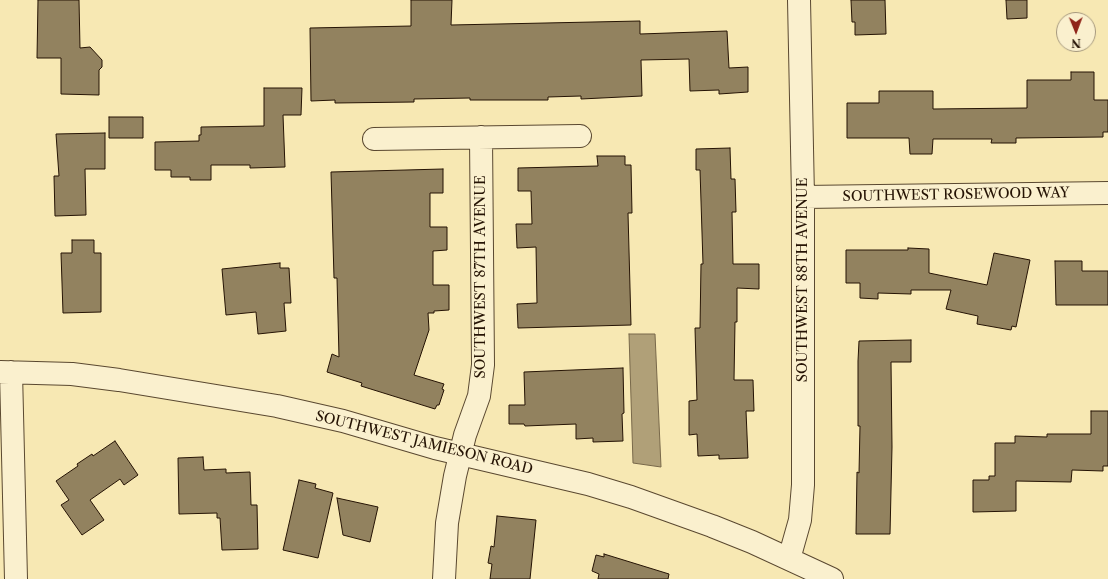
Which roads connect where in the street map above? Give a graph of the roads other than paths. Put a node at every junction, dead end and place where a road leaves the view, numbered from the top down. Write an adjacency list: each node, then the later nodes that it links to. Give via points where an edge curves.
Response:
1 (799, 0): 6 (street, SOUTHWEST 88TH AVENUE)
2 (580, 136): 3 (street)
3 (480, 137): 4 (street); 8 (street, SOUTHWEST 87TH AVENUE, via 483,365 479,396)
4 (374, 139)
5 (1108, 193): 6 (street, SOUTHWEST ROSEWOOD WAY)
6 (804, 197): 9 (street, SOUTHWEST 88TH AVENUE, via 803,485 800,520)
7 (5, 372): 8 (street, SOUTHWEST JAMIESON ROAD, via 72,374 277,406 343,421); 10 (street)
8 (460, 455): 9 (street, SOUTHWEST JAMIESON ROAD, via 588,484 631,497 712,526); 11 (street, SOUTHWEST 87TH AVENUE, via 447,523)
9 (789, 559): 12 (street, SOUTHWEST JAMIESON ROAD)
10 (16, 579)
11 (444, 579)
12 (832, 579)

